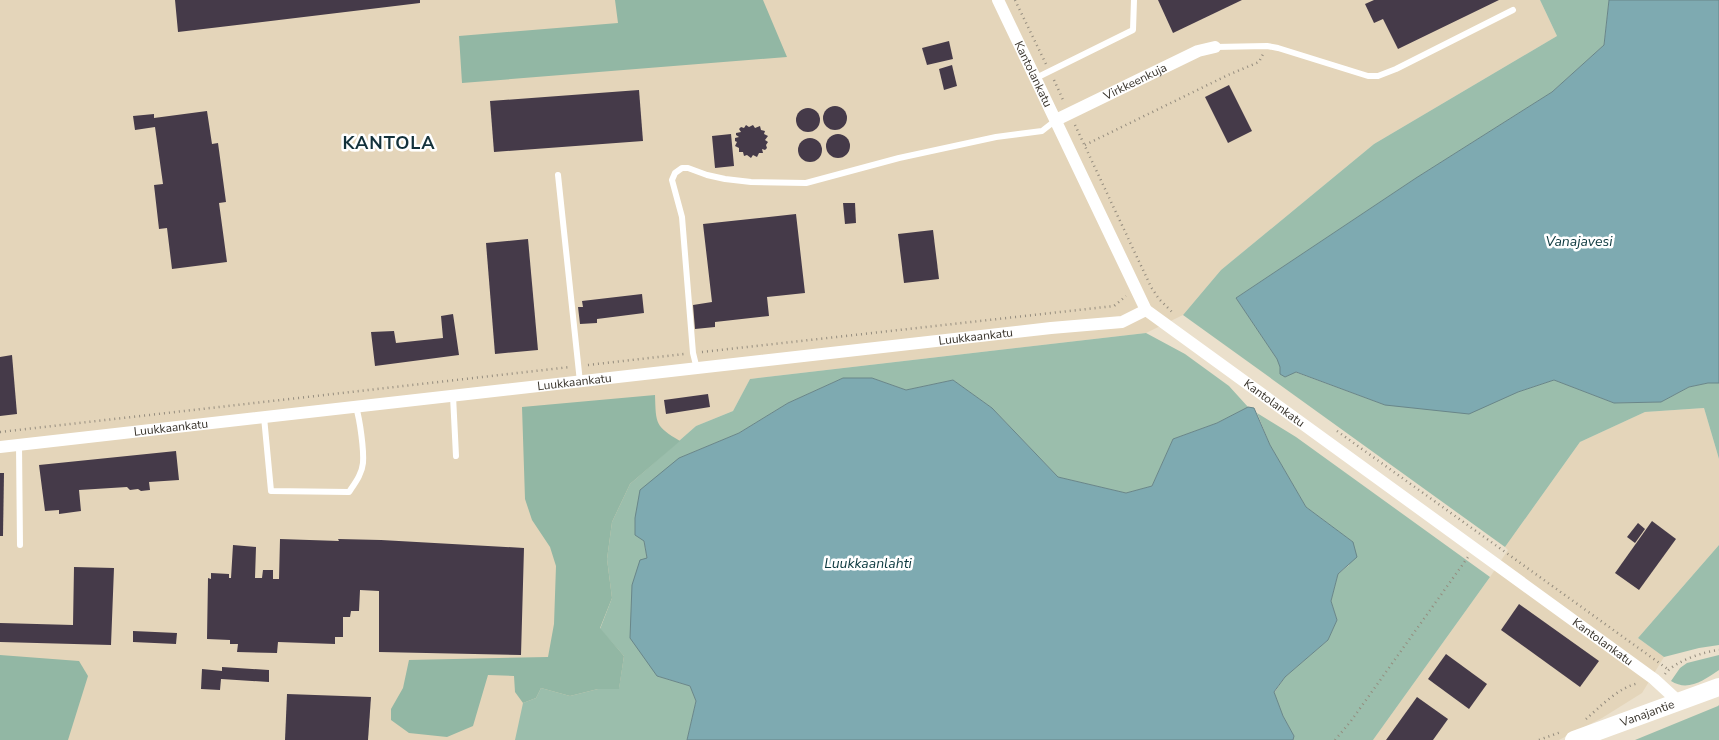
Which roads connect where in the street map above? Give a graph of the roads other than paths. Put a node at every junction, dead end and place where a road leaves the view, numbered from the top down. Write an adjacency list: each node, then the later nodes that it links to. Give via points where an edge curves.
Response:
1 (998, 0): 5 (street, Kantolankatu)
2 (1134, 0): 5 (lane, via 1133,30)
3 (1513, 10): 4 (lane, via 1378,76 1368,76 1267,46)
4 (1215, 47): 6 (street, Virkkeenkuja, via 1198,51)
5 (1036, 78): 6 (street, Kantolankatu)
6 (1056, 120): 8 (street, Kantolankatu); 9 (lane, via 1042,131 916,154 806,183 725,179 682,168 672,180 682,216)
7 (558, 175): 10 (lane)
8 (1146, 310): 9 (street, Luukkaankatu, via 1122,322); 19 (street, Kantolankatu, via 1654,679)
9 (697, 369): 10 (street, Luukkaankatu)
10 (580, 382): 11 (street, Luukkaankatu)
11 (453, 396): 12 (street, Luukkaankatu); 16 (lane)
12 (356, 407): 13 (street, Luukkaankatu); 13 (lane, via 363,464 357,481 348,492 271,491)
13 (264, 417): 14 (street, Luukkaankatu)
14 (19, 445): 15 (street, Luukkaankatu); 17 (lane)
15 (0, 447)
16 (456, 456)
17 (20, 545)
18 (1719, 687): 19 (street, Vanajantie)
19 (1679, 702): 20 (street, Vanajantie)
20 (1569, 735)

